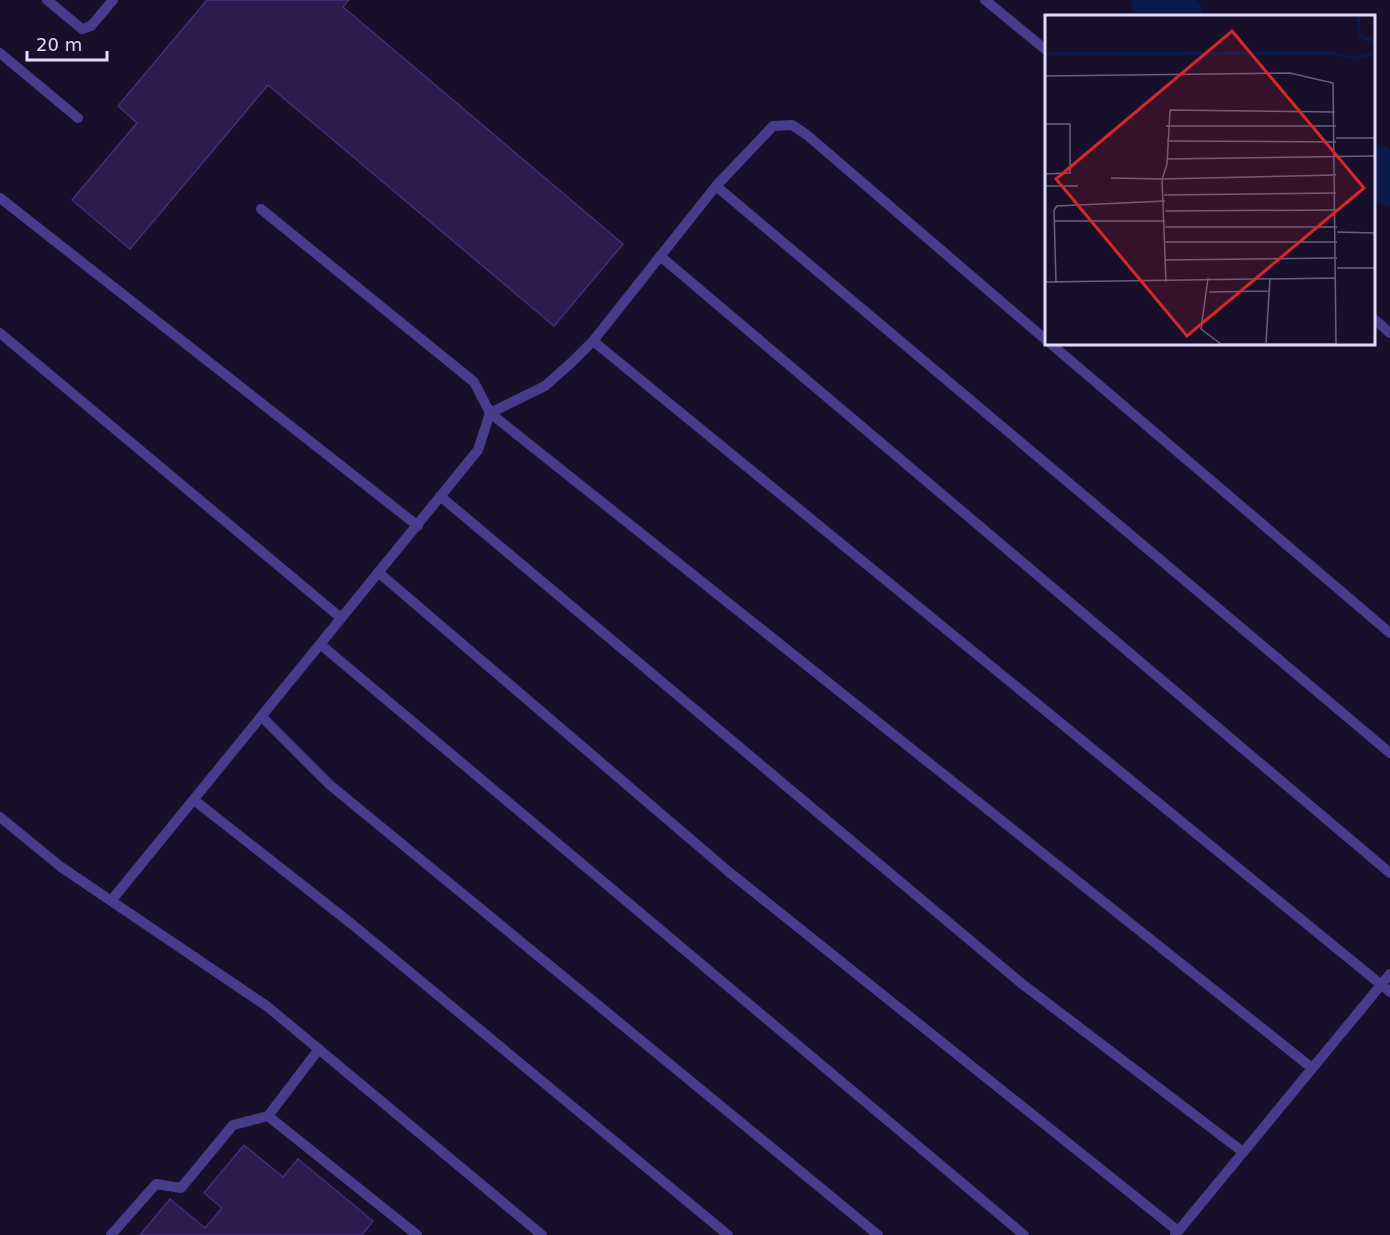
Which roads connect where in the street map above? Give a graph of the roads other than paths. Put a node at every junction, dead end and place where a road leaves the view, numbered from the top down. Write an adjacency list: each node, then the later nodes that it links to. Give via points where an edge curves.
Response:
1 (47, 0): 2 (lane, via 82,29 91,26)
2 (112, 0)
3 (985, 0): 4 (lane)
4 (1045, 48)
5 (0, 53): 6 (lane)
6 (78, 118)
7 (716, 186): 10 (lane); 14 (lane, via 774,126 792,125); 25 (lane)
8 (0, 198): 19 (lane)
9 (261, 209): 17 (lane, via 474,382)
10 (660, 256): 15 (lane); 28 (lane)
11 (1375, 321): 13 (lane)
12 (0, 333): 21 (lane)
13 (1390, 333)
14 (1045, 337)
15 (593, 340): 17 (lane, via 545,386); 31 (lane)
16 (1052, 345): 22 (lane)
17 (490, 413): 18 (lane, via 478,450); 33 (lane)
18 (440, 496): 19 (lane); 35 (lane, via 1021,983)
19 (418, 526): 20 (lane)
20 (378, 572): 21 (lane); 36 (lane, via 729,872)
21 (341, 618): 23 (lane)
22 (1390, 633)
23 (320, 644): 24 (lane); 42 (lane)
24 (261, 716): 26 (lane); 41 (lane, via 330,784)
25 (1390, 753)
26 (194, 800): 29 (lane); 40 (lane, via 353,925)
27 (0, 817): 29 (lane, via 61,867)
28 (1390, 873)
29 (111, 901): 32 (lane, via 268,1007)
30 (1390, 974): 31 (lane)
31 (1385, 988): 33 (lane)
32 (319, 1049): 34 (lane); 39 (lane)
33 (1312, 1068): 35 (lane)
34 (268, 1116): 37 (lane, via 233,1125 181,1188 156,1184); 38 (lane)
35 (1243, 1152): 36 (lane)
36 (1177, 1233)
37 (111, 1235)
38 (417, 1235)
39 (542, 1235)
40 (728, 1235)
41 (878, 1235)
42 (1024, 1235)

